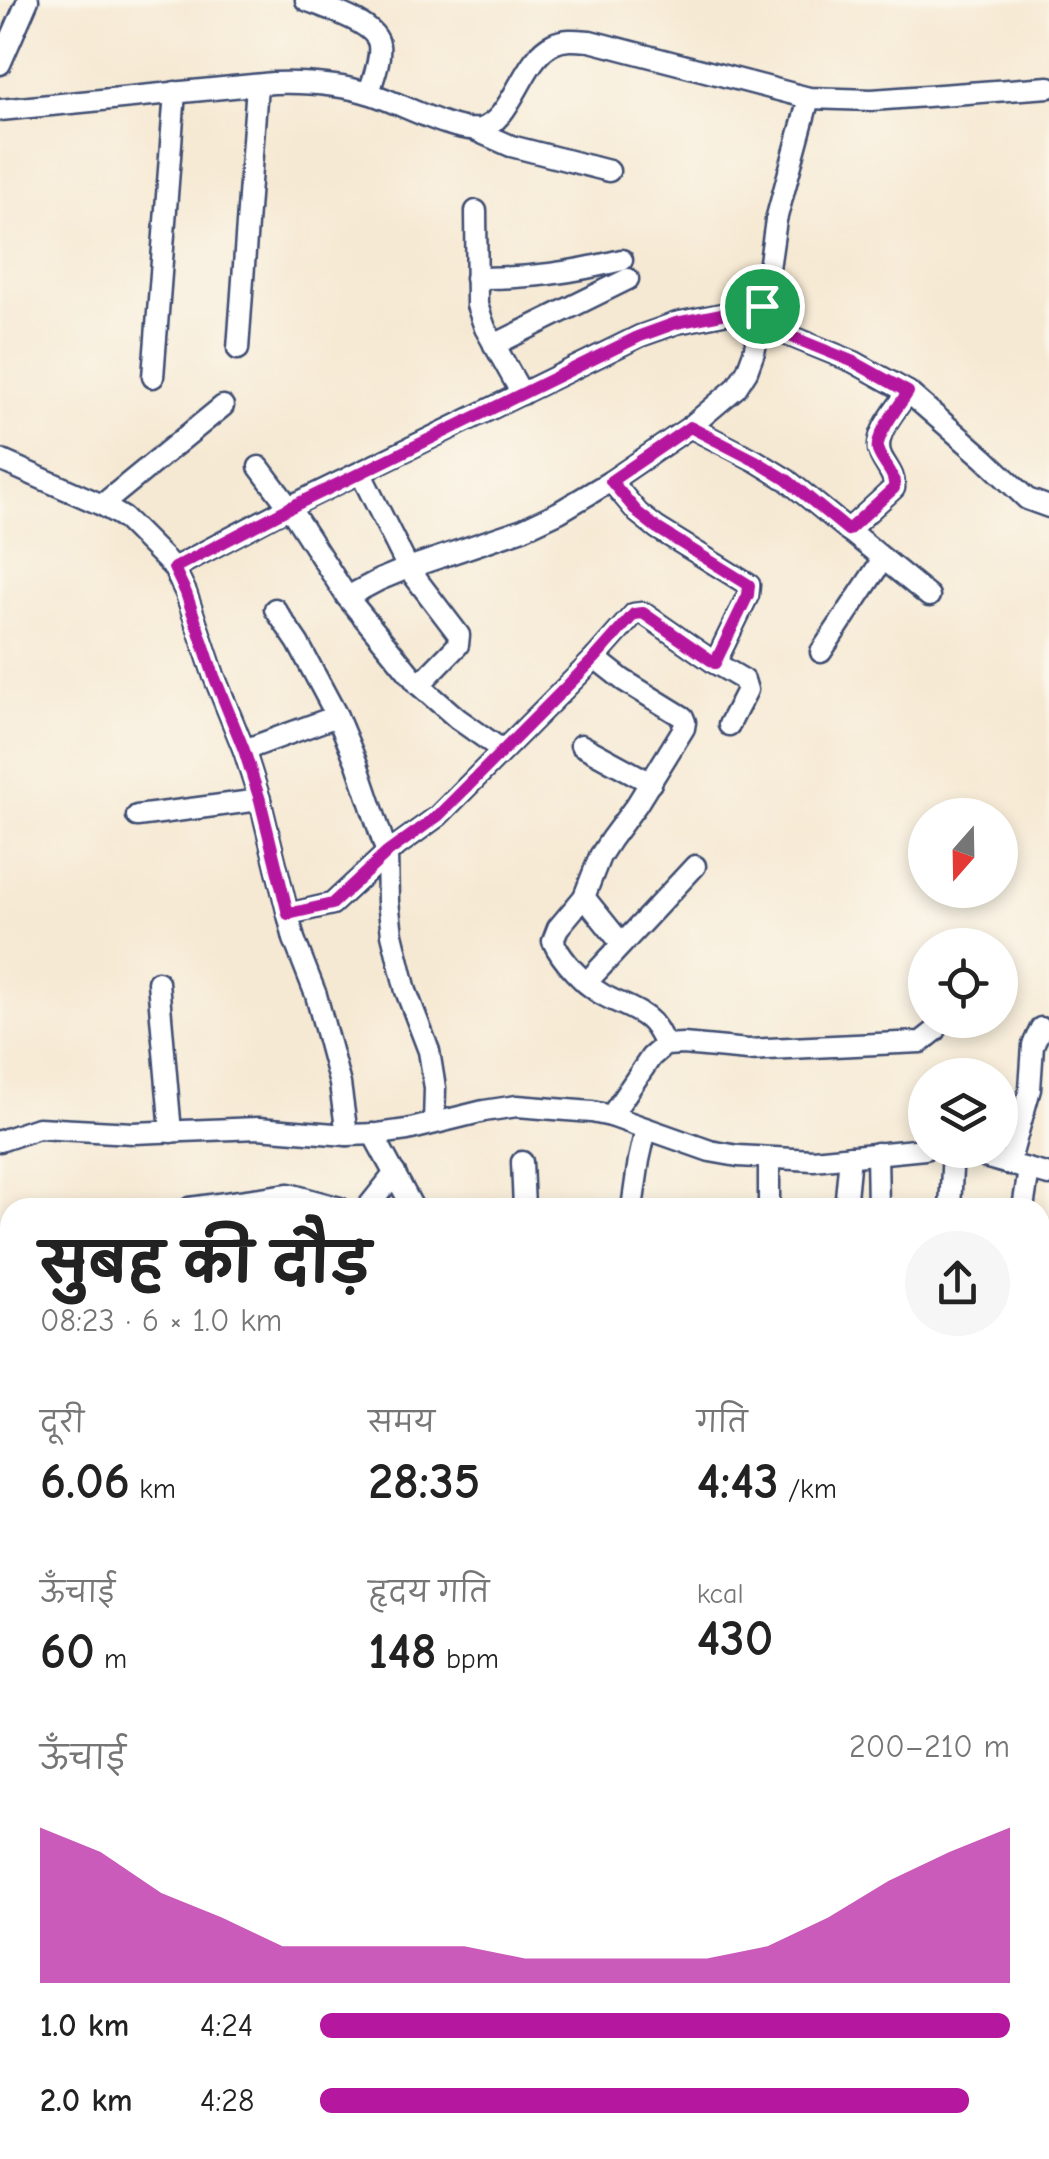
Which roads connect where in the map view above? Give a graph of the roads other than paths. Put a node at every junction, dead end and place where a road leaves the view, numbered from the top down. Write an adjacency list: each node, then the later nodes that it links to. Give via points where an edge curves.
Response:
1 (28, 0): 3 (street)
2 (306, 0): 7 (street, via 376,36 380,46)
3 (0, 64)
4 (257, 85): 6 (street); 7 (street, via 308,82); 16 (street)
5 (1049, 87): 8 (street)
6 (175, 92): 9 (street); 17 (street)
7 (369, 93): 10 (street)
8 (809, 98): 10 (street, via 568,39 550,44 498,116); 14 (street, via 776,220)
9 (0, 110)
10 (475, 130): 11 (street)
11 (610, 171)
12 (476, 211): 13 (street)
13 (476, 278): 15 (street, via 484,328); 15 (street, via 625,270)
14 (762, 315): 18 (street); 19 (street, via 676,323); 21 (street, via 748,371)
15 (494, 346): 19 (street)
16 (238, 349)
17 (153, 377)
18 (908, 392): 27 (street, via 1027,500); 29 (street, via 878,443 894,488)
19 (522, 394): 24 (street)
20 (223, 406): 26 (street)
21 (690, 427): 25 (street); 29 (street, via 787,480)
22 (0, 460): 26 (street)
23 (258, 468): 28 (street)
24 (361, 474): 28 (street); 32 (street)
25 (611, 481): 32 (street, via 524,530); 38 (street, via 657,528 749,585)
26 (102, 504): 31 (street)
27 (1049, 507)
28 (289, 508): 31 (street); 34 (street)
29 (848, 530): 30 (street)
30 (883, 558): 33 (street); 36 (street)
31 (174, 568): 43 (street)
32 (408, 568): 34 (street); 39 (street, via 460,634 454,651)
33 (929, 596)
34 (347, 597): 39 (street)
35 (275, 609): 40 (street)
36 (821, 652)
37 (595, 658): 38 (street, via 638,612); 44 (street); 45 (street, via 685,722)
38 (715, 663): 41 (street, via 747,684)
39 (419, 685): 44 (street)
40 (337, 716): 43 (street); 48 (street)
41 (730, 725)
42 (581, 745): 45 (street)
43 (244, 750): 46 (street)
44 (502, 750): 48 (street, via 438,816)
45 (651, 782): 50 (street, via 600,856)
46 (260, 800): 47 (street); 51 (street)
47 (137, 816)
48 (388, 852): 51 (street, via 332,904); 59 (street, via 392,934 429,1051)
49 (695, 866): 52 (street)
50 (584, 897): 52 (street); 54 (street, via 553,941)
51 (288, 914): 63 (street, via 316,995)
52 (622, 943): 54 (street)
53 (158, 982): 61 (street)
54 (586, 983): 57 (street, via 649,1019)
55 (1040, 1028): 71 (street, via 1031,1057)
56 (928, 1038): 57 (street, via 748,1050)
57 (665, 1045): 58 (street)
58 (611, 1116): 59 (street, via 517,1106); 60 (street)
59 (434, 1123): 62 (street)
60 (646, 1129): 68 (street, via 710,1151); 78 (street)
61 (171, 1132): 63 (street, via 258,1128); 64 (street, via 38,1128)
62 (373, 1134): 63 (street); 72 (street)
63 (348, 1135)
64 (0, 1142)
65 (908, 1150): 66 (street)
66 (877, 1153): 67 (street); 81 (street)
67 (850, 1156): 68 (street); 80 (street)
68 (770, 1159): 79 (street)
69 (522, 1162): 77 (street)
70 (954, 1168): 82 (street)
71 (1029, 1170): 83 (street)
72 (396, 1173): 75 (street); 76 (street)
73 (261, 1198): 74 (street)
74 (304, 1198)
75 (375, 1198)
76 (408, 1198)
77 (524, 1198)
78 (633, 1198)
79 (769, 1198)
80 (846, 1198)
81 (878, 1198)
82 (951, 1198)
83 (1025, 1198)

